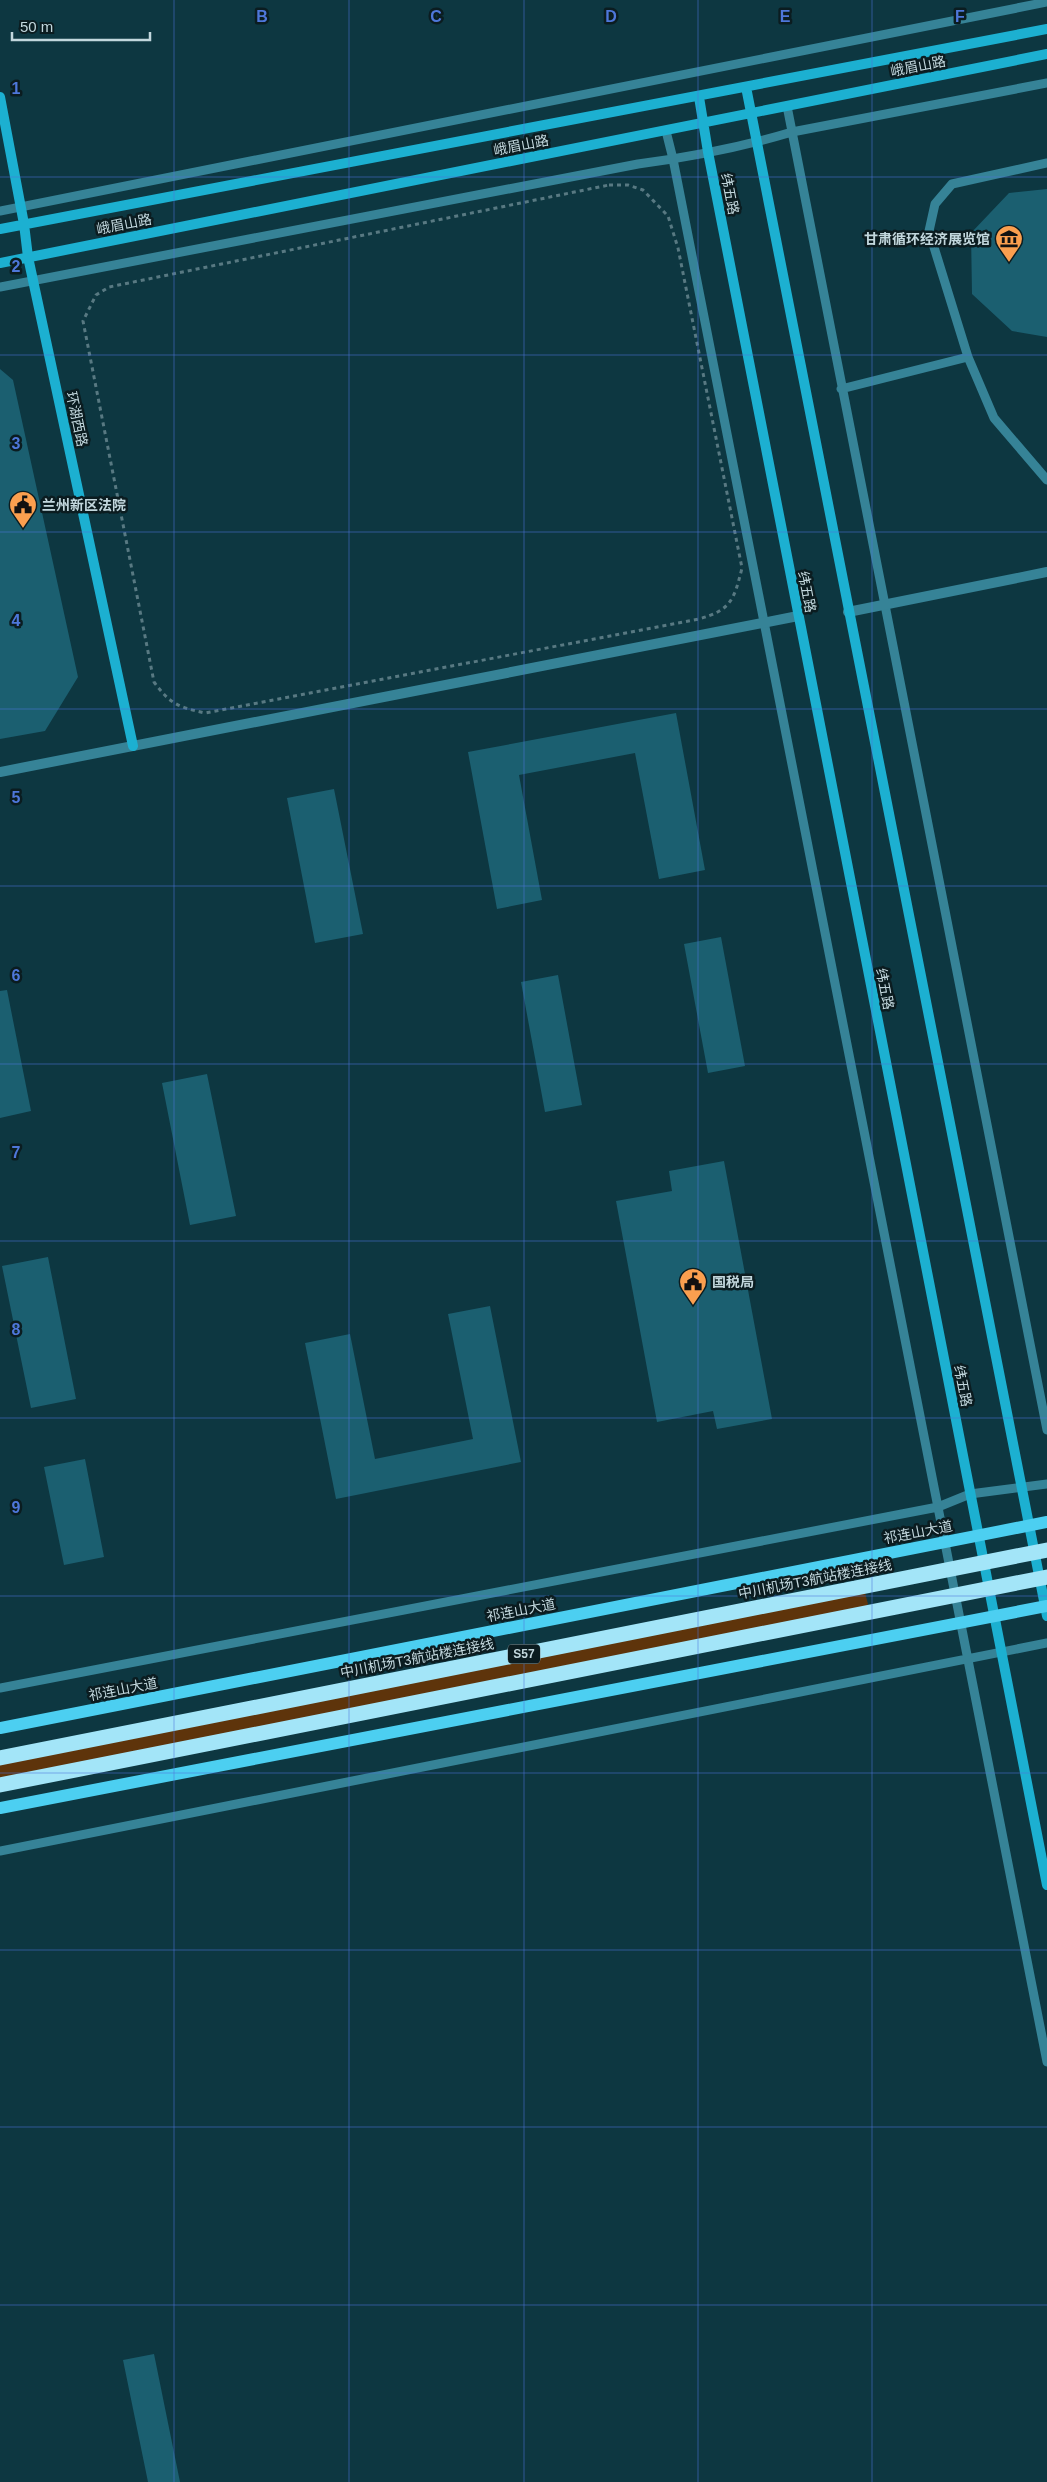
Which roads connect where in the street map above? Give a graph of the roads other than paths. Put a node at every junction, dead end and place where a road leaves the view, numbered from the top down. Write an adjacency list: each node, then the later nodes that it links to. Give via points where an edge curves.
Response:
1 (1047, 2): 17 (lane)
2 (1047, 29): 5 (street, 峨眉山路)
3 (1047, 54): 8 (street, 峨眉山路)
4 (1047, 83): 12 (lane)
5 (746, 87): 7 (street, 峨眉山路); 9 (street)
6 (0, 97): 17 (street, 环湖西路)
7 (699, 97): 10 (street, 纬五路); 19 (street, 峨眉山路)
8 (787, 106): 9 (street, 峨眉山路); 12 (lane)
9 (750, 114): 10 (street, 峨眉山路); 13 (street)
10 (703, 123): 11 (street, 峨眉山路); 14 (street, 纬五路)
11 (666, 130): 15 (lane); 21 (street, 峨眉山路)
12 (792, 132): 13 (lane); 26 (lane)
13 (758, 142): 14 (lane); 30 (street)
14 (708, 152): 15 (lane); 31 (street, 纬五路)
15 (673, 159): 23 (lane); 32 (lane)
16 (1047, 163): 25 (lane, via 952,184 935,204 929,231)
17 (21, 207): 18 (lane); 19 (street, 环湖西路)
18 (0, 211)
19 (24, 224): 20 (street, 峨眉山路); 21 (street, 环湖西路)
20 (0, 229)
21 (28, 257): 22 (street, 峨眉山路); 23 (street, 环湖西路)
22 (0, 263)
23 (34, 280): 24 (lane); 33 (street, 环湖西路)
24 (0, 287)
25 (968, 357): 26 (lane); 27 (lane, via 994,418)
26 (841, 389): 29 (lane)
27 (1047, 480)
28 (1047, 572): 29 (street)
29 (884, 605): 30 (street); 35 (lane)
30 (848, 612): 37 (street)
31 (798, 616): 32 (street); 38 (street, 纬五路)
32 (763, 623): 33 (street); 39 (lane)
33 (133, 746): 34 (street)
34 (0, 772)
35 (1047, 1430)
36 (1047, 1484): 37 (lane)
37 (1022, 1489): 38 (lane); 41 (street)
38 (970, 1494): 39 (lane); 42 (street, 纬五路)
39 (938, 1507): 43 (lane); 52 (lane)
40 (1047, 1522): 41 (main road, 祁连山大道)
41 (1029, 1526): 42 (main road, 祁连山大道); 46 (street)
42 (979, 1536): 43 (main road, 祁连山大道); 47 (street, 纬五路)
43 (944, 1542): 48 (lane); 53 (main road, 祁连山大道)
44 (1047, 1550): 54 (highway, 中川机场T3航站楼连接线 / S57)
45 (1047, 1577): 55 (highway, S57)
46 (1046, 1609): 47 (main road)
47 (995, 1616): 48 (main road); 50 (street, 纬五路)
48 (960, 1623): 51 (lane); 56 (main road)
49 (1047, 1644): 50 (lane)
50 (1002, 1652): 51 (lane); 58 (street, 纬五路)
51 (968, 1659): 57 (lane); 59 (lane)
52 (0, 1688)
53 (0, 1728)
54 (0, 1758)
55 (0, 1785)
56 (0, 1808)
57 (0, 1851)
58 (1047, 1885)
59 (1047, 2062)

